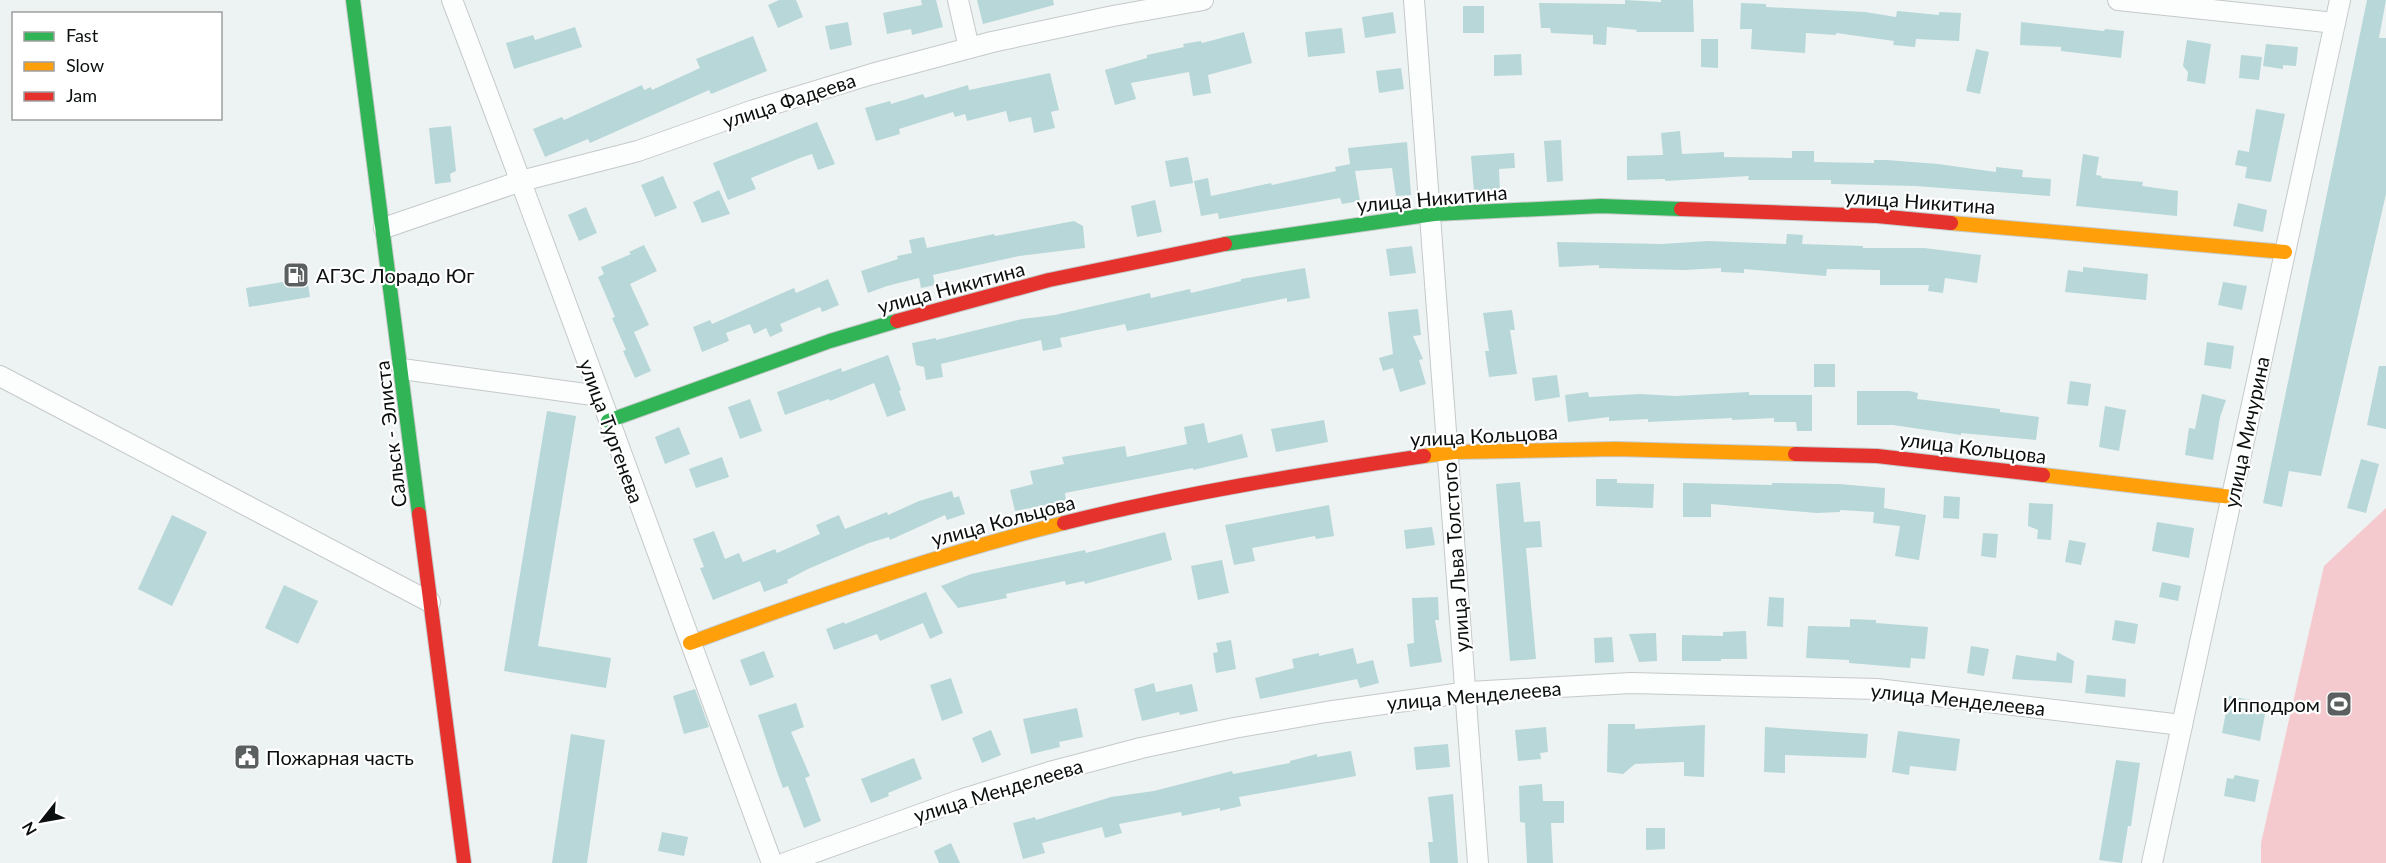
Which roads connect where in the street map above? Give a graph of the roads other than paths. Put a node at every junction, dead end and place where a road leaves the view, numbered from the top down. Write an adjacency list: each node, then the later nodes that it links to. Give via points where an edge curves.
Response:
1 (353, 0): 12 (street, Сальск - Элиста)
2 (452, 0): 10 (street, улица Тургенева)
3 (958, 0): 9 (street)
4 (1203, 0): 9 (street, улица Фадеева)
5 (1414, 0): 11 (street, улица Льва Толстого)
6 (2118, 0): 8 (street)
7 (2340, 0): 8 (street, улица Мичурина)
8 (2335, 23): 13 (street, улица Мичурина)
9 (969, 48): 10 (street, улица Фадеева, via 754,110 638,151)
10 (521, 181): 12 (street, улица Фадеева); 16 (street, улица Тургенева)
11 (1429, 214): 13 (street, улица Никитина, via 1601,206 1877,216); 17 (street, улица Никитина, via 1261,238 1049,280 830,341); 18 (street, улица Льва Толстого)
12 (384, 228): 14 (street, Сальск - Элиста)
13 (2285, 252): 19 (street, улица Мичурина)
14 (402, 369): 16 (street); 20 (street, Сальск - Элиста)
15 (0, 376): 20 (street)
16 (600, 396): 17 (street, улица Тургенева)
17 (608, 421): 21 (street, улица Тургенева)
18 (1447, 453): 19 (street, улица Кольцова, via 1616,449 1877,456); 21 (street, улица Кольцова, via 1198,492 996,540 797,603); 22 (street, улица Льва Толстого)
19 (2232, 497): 23 (street, улица Мичурина)
20 (429, 602): 24 (street, Сальск - Элиста)
21 (690, 643): 25 (street, улица Тургенева)
22 (1465, 692): 23 (street, улица Менделеева, via 1631,683 1878,689); 26 (street, улица Менделеева, via 1326,712 1142,748 960,800); 27 (street, улица Льва Толстого)
23 (2182, 725): 28 (street, улица Мичурина)
24 (464, 863)
25 (772, 863)
26 (785, 863)
27 (1478, 863)
28 (2152, 863)

